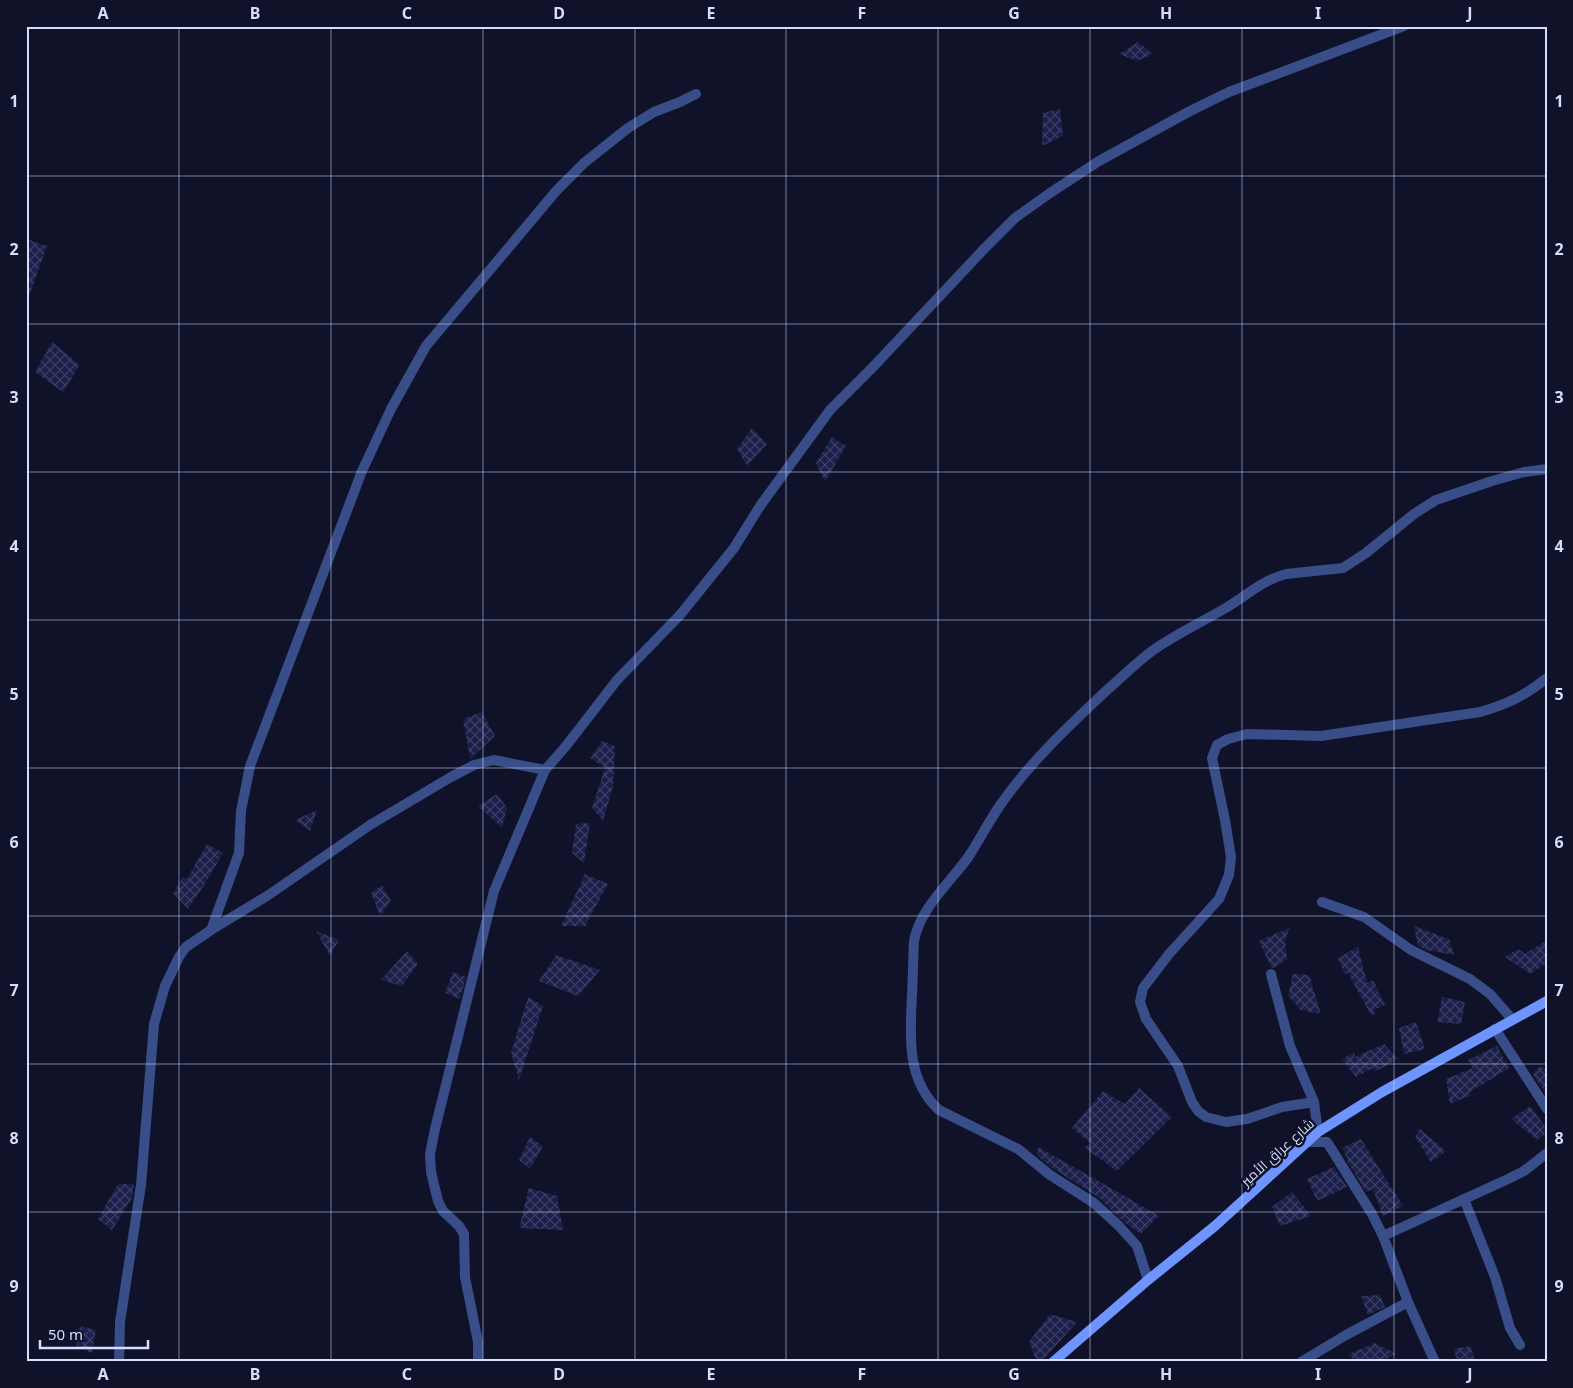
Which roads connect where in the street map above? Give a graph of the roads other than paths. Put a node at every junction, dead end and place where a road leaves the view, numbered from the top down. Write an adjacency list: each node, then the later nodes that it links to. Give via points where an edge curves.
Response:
1 (1404, 26): 5 (street, via 1256,82 1190,111 1099,161 1016,218 830,410 760,506 734,548 680,615 617,680)
2 (696, 94): 7 (street, via 654,112 628,128 584,163 426,346 362,471 250,766 239,854)
3 (1547, 469): 19 (street, via 1524,472 1436,500 1343,568 1277,576 1150,652 1047,748 1001,804 968,856 921,919 914,941 910,1039 922,1089 939,1110 1018,1149 1050,1175 1094,1203 1137,1246)
4 (1547, 678): 12 (street, via 1504,705 1480,712 1321,736 1247,734 1217,745 1212,758 1231,857 1229,875 1219,899 1169,954 1143,988 1140,1002 1146,1019 1178,1066 1192,1102 1206,1117 1226,1122)
5 (545, 770): 7 (street, via 494,760 474,765 370,825 267,896); 23 (street, via 494,891 430,1154 438,1201 464,1234 465,1277 478,1342)
6 (1322, 902): 10 (street, via 1364,917 1411,950 1470,980 1490,994)
7 (210, 930): 22 (street, via 186,947 179,957 165,986 154,1024 141,1181 120,1322)
8 (1271, 974): 12 (street, via 1290,1046)
9 (1547, 1001): 10 (main road, شارع عراق الأمير)
10 (1512, 1019): 11 (main road, شارع عراق الأمير)
11 (1495, 1030): 13 (street); 14 (main road, شارع عراق الأمير, via 1382,1092)
12 (1314, 1102): 14 (street)
13 (1547, 1109)
14 (1318, 1132): 15 (main road, شارع عراق الأمير)
15 (1307, 1142): 18 (street, via 1327,1142 1358,1189); 19 (main road, شارع عراق الأمير, via 1215,1226)
16 (1547, 1153): 17 (street, via 1518,1174)
17 (1464, 1199): 18 (street); 21 (street, via 1495,1277 1510,1328)
18 (1383, 1236): 20 (street)
19 (1148, 1280): 24 (main road, شارع عراق الأمير)
20 (1408, 1302): 25 (street); 26 (street)
21 (1520, 1345)
22 (119, 1362)
23 (478, 1362)
24 (1053, 1362)
25 (1302, 1362)
26 (1434, 1362)

